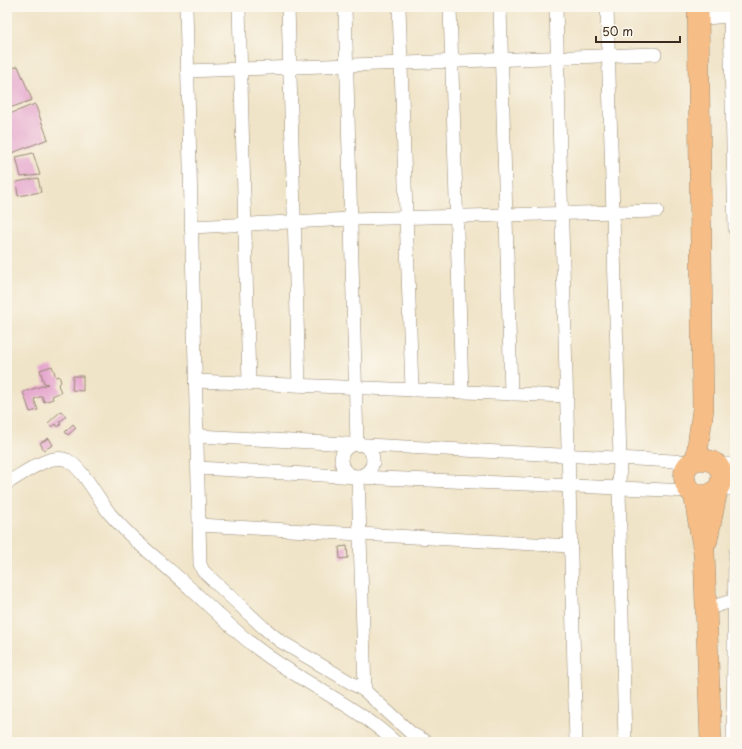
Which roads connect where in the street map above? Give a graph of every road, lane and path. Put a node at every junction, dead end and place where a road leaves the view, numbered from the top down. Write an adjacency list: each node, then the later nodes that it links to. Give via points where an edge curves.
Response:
1 (186, 7): 21 (street)
2 (239, 7): 20 (street)
3 (288, 7): 19 (street)
4 (345, 7): 18 (street)
5 (399, 7): 17 (street)
6 (450, 7): 16 (street)
7 (500, 7): 15 (street)
8 (556, 7): 14 (street)
9 (607, 7): 13 (street)
10 (698, 13): 11 (street); 46 (main road, via 703,409)
11 (730, 13): 22 (street)
12 (655, 54): 13 (street)
13 (608, 55): 14 (street); 24 (street)
14 (558, 57): 15 (street); 25 (street)
15 (502, 59): 16 (street); 26 (street)
16 (451, 61): 17 (street); 27 (street)
17 (401, 63): 18 (street); 28 (street)
18 (347, 65): 19 (street); 29 (street)
19 (290, 67): 20 (street); 30 (street)
20 (241, 69): 21 (street); 31 (street)
21 (187, 72): 32 (street)
22 (734, 163): 33 (street)
23 (657, 211): 24 (street)
24 (612, 212): 25 (street); 45 (street)
25 (562, 214): 26 (street); 41 (street)
26 (506, 216): 27 (street); 40 (street)
27 (457, 217): 28 (street); 39 (street)
28 (406, 218): 29 (street); 38 (street)
29 (351, 219): 30 (street); 37 (street)
30 (294, 222): 31 (street); 36 (street)
31 (245, 224): 32 (street); 35 (street)
32 (191, 227): 34 (street)
33 (735, 230)
34 (195, 381): 35 (street); 42 (street)
35 (249, 383): 36 (street)
36 (299, 385): 37 (street)
37 (356, 388): 38 (street); 43 (street)
38 (412, 390): 39 (street)
39 (462, 392): 40 (street)
40 (511, 394): 41 (street)
41 (566, 396): 44 (street)
42 (197, 436): 43 (street); 47 (street)
43 (357, 444): 44 (street); 50 (street, via 368,448 374,457 369,473); 50 (street, via 347,447 341,461 348,474)
44 (568, 455): 45 (street); 52 (street)
45 (620, 458): 46 (street); 53 (street)
46 (710, 463): 54 (main road, via 720,469); 55 (main road, via 688,467 684,479)
47 (198, 468): 50 (street); 56 (street)
48 (7, 470): 49 (street)
49 (27, 472): 51 (street); 64 (street, via 49,459 60,458 72,463 112,515 140,544 242,637 295,674 365,717)
50 (358, 477): 52 (street); 57 (street)
51 (7, 483)
52 (569, 486): 53 (street); 58 (street)
53 (619, 488): 55 (street); 67 (street)
54 (723, 489): 55 (main road, via 706,496); 59 (main road)
55 (692, 492): 59 (main road)
56 (199, 525): 57 (street); 63 (street, via 200,564 203,571 280,641)
57 (360, 534): 58 (street); 63 (street)
58 (570, 546): 66 (street)
59 (704, 552): 62 (main road)
60 (735, 554): 61 (street)
61 (734, 600): 62 (street); 69 (street)
62 (706, 609): 68 (main road)
63 (365, 691): 65 (street, via 412,734)
64 (395, 742)
65 (427, 742)
66 (576, 742)
67 (625, 742)
68 (711, 742)
69 (733, 742)

